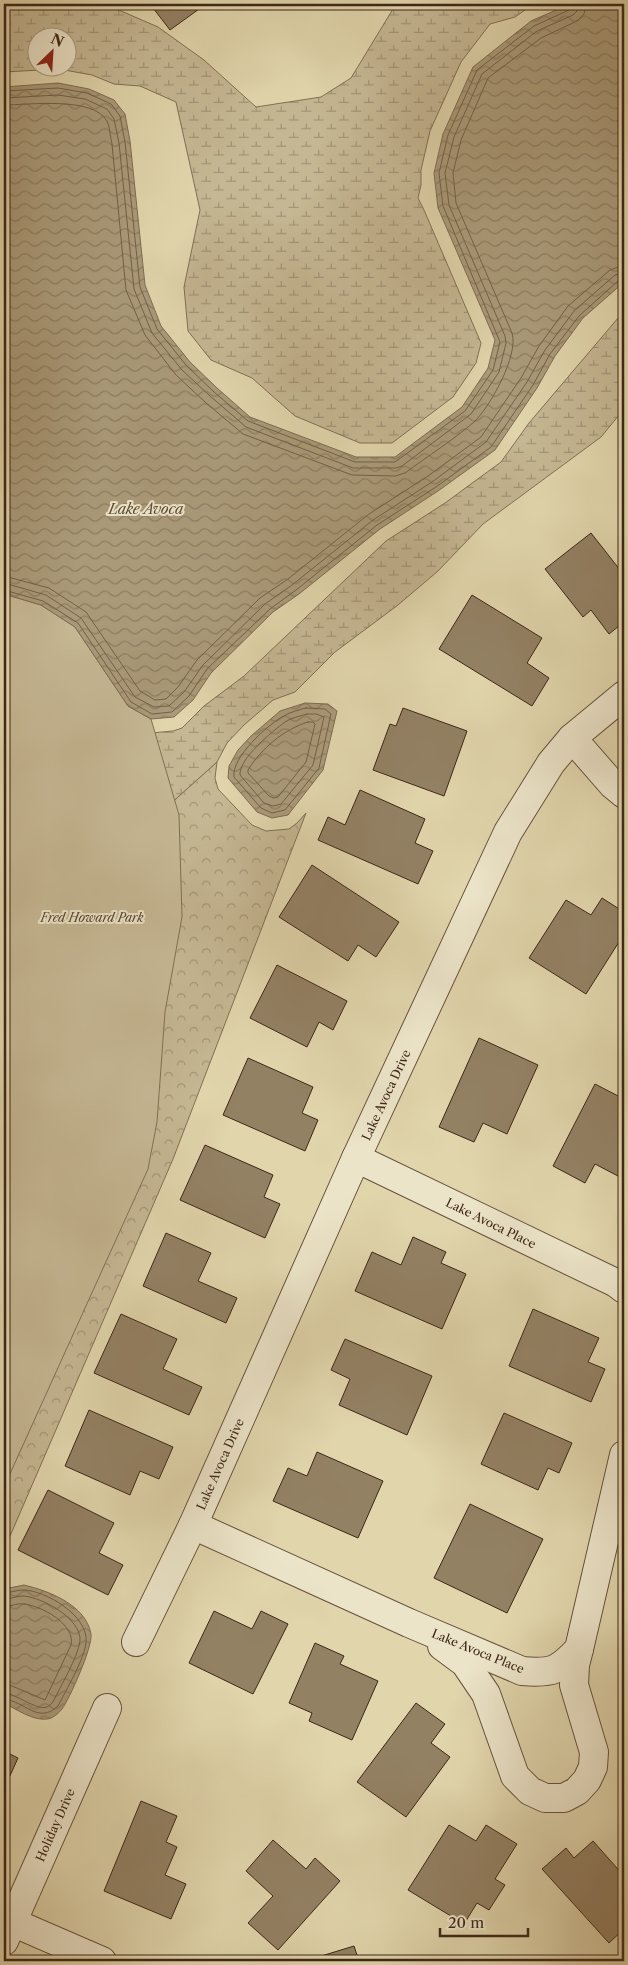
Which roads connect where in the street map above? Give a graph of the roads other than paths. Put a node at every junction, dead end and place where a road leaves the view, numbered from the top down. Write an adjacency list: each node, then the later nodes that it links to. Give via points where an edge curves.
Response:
1 (624, 695): 2 (street, Lake Avoca Drive)
2 (572, 738): 3 (street); 4 (street, Lake Avoca Drive, via 551,762 508,832)
3 (624, 794)
4 (356, 1158): 5 (street, Lake Avoca Place); 7 (street, Lake Avoca Drive)
5 (624, 1289)
6 (624, 1455): 10 (street)
7 (193, 1525): 8 (street, Lake Avoca Place); 9 (street)
8 (409, 1623): 10 (street, Lake Avoca Place, via 522,1671 537,1673 558,1669); 10 (street, via 465,1663 475,1675 486,1694 515,1776 530,1791 545,1798 564,1798 577,1792 593,1767 594,1752 574,1685)
9 (136, 1642)
10 (579, 1649)
11 (107, 1708): 12 (street, Holiday Drive)
12 (8, 1932): 13 (street)
13 (102, 1961)

